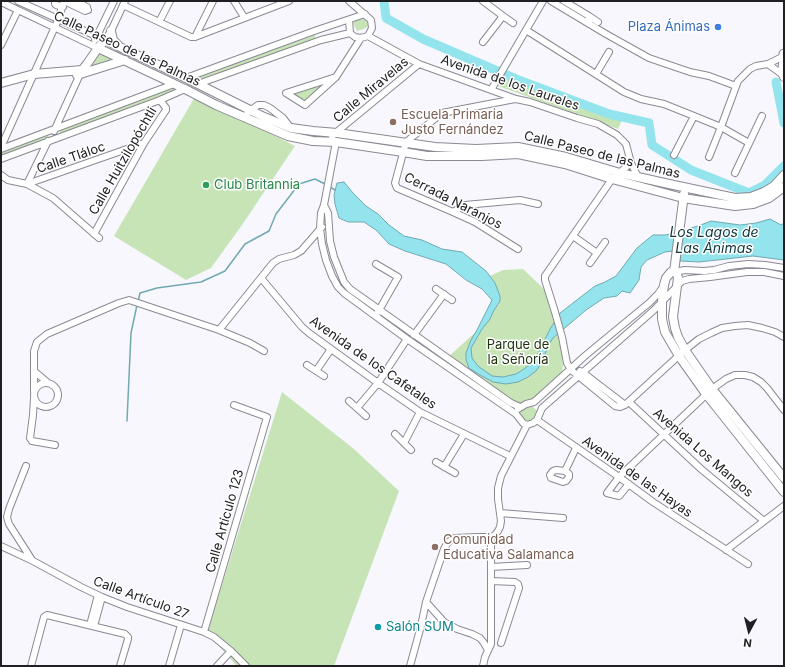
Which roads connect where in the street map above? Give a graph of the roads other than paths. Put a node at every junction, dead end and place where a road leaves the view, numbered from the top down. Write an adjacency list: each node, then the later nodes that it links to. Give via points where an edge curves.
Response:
1 (18, 1): 24 (street, Calle Paseo de las Palmas)
2 (56, 1): 17 (street, via 56,5)
3 (74, 1): 17 (street, via 88,10)
4 (114, 1): 35 (street)
5 (170, 1): 26 (street)
6 (213, 1): 36 (street)
7 (234, 1): 23 (street)
8 (289, 1): 15 (street)
9 (349, 1): 20 (street)
10 (483, 1): 21 (street)
11 (543, 1): 32 (street)
12 (551, 1): 29 (street)
13 (564, 1): 22 (street)
14 (1, 2): 16 (street, Calle Paseo de las Palmas)
15 (281, 2): 23 (street)
16 (8, 3): 19 (street, Calle Paseo de las Palmas)
17 (64, 3): 24 (street)
18 (124, 3): 26 (street); 33 (street)
19 (18, 10): 30 (street, Calle Paseo de las Palmas); 41 (street)
20 (364, 14): 25 (street); 37 (street, via 371,20 372,28)
21 (503, 16): 28 (street); 40 (street)
22 (589, 16): 27 (street); 29 (street)
23 (244, 17): 36 (street)
24 (58, 20): 30 (street); 35 (street, Calle Paseo de las Palmas)
25 (349, 20): 31 (street); 34 (street)
26 (159, 22): 36 (street)
27 (598, 22)
28 (513, 23)
29 (588, 23): 59 (street, via 649,58)
30 (55, 27): 42 (street, Calle Paseo de las Palmas); 51 (street)
31 (318, 30): 39 (street); 54 (street)
32 (526, 30): 50 (street); 61 (street)
33 (111, 31): 38 (street); 43 (main road)
34 (350, 33): 37 (street, via 355,37); 39 (street)
35 (97, 36): 38 (street, Calle Paseo de las Palmas); 42 (street)
36 (195, 37)
37 (365, 37): 47 (street, Avenida de los Laureles); 53 (street)
38 (105, 40): 42 (main road); 43 (main road, Calle Paseo de las Palmas)
39 (321, 40): 57 (street)
40 (484, 42)
41 (1, 45)
42 (95, 46): 46 (main road, Calle Paseo de las Palmas); 49 (main road)
43 (118, 46): 54 (main road, Calle Paseo de las Palmas)
44 (609, 52): 50 (street)
45 (784, 56): 48 (street); 52 (main road)
46 (125, 60): 49 (main road); 56 (main road, Calle Paseo de las Palmas)
47 (419, 64): 61 (street, Avenida de los Laureles); 71 (street, Calle Miravelas)
48 (768, 64): 52 (street); 59 (street, via 750,69)
49 (81, 72): 51 (main road); 69 (street)
50 (596, 74): 65 (street, via 624,92)
51 (33, 76): 55 (main road); 58 (main road); 77 (street)
52 (783, 76)
53 (336, 77): 53 (street, via 329,79 286,93 306,105)
54 (186, 78): 57 (main road, Calle Paseo de las Palmas)
55 (1, 83)
56 (174, 84): 60 (main road, Calle Paseo de las Palmas); 69 (street)
57 (198, 84): 64 (main road, Calle Paseo de las Palmas)
58 (1, 86)
59 (736, 86): 68 (street)
60 (185, 89): 63 (street); 67 (main road, Calle Paseo de las Palmas)
61 (491, 90): 62 (street, Avenida de los Laureles)
62 (516, 99): 74 (street, via 442,113); 82 (street, Avenida de los Laureles, via 598,124 617,135 626,144)
63 (160, 100): 72 (street); 75 (street, Calle Huitzilopóchtli, via 166,110)
64 (251, 110): 67 (street); 70 (main road, Calle Paseo de las Palmas)
65 (694, 116): 68 (street); 79 (street)
66 (762, 116): 76 (street)
67 (244, 117): 70 (main road, Calle Paseo de las Palmas)
68 (721, 127): 76 (street); 80 (street)
69 (55, 129): 72 (street); 77 (street)
70 (290, 132): 71 (main road, Calle Paseo de las Palmas); 73 (main road, Calle Paseo de las Palmas, via 313,141)
71 (337, 133): 73 (street, via 332,138); 74 (main road, Calle Paseo de las Palmas)
72 (48, 141): 81 (street); 89 (street)
73 (336, 142): 78 (main road, Calle Paseo de las Palmas); 94 (street)
74 (406, 142): 78 (street, Cerrada Naranjos); 83 (main road, Calle Paseo de las Palmas, via 457,148 518,147 566,157)
75 (144, 143): 89 (street, Calle Tláloc); 89 (street, Calle Huitzilopóchtli, via 96,236 53,198)
76 (749, 143): 84 (street)
77 (1, 148)
78 (403, 152): 88 (main road, Calle Paseo de las Palmas, via 427,156 518,154 565,164); 95 (street, Cerrada Naranjos, via 396,186)
79 (674, 155)
80 (708, 158)
81 (1, 159)
82 (631, 163): 83 (street); 86 (street, Avenida de los Laureles)
83 (620, 173): 86 (main road, Calle Paseo de las Palmas); 88 (street)
84 (735, 173)
85 (1, 175): 89 (street, via 8,180)
86 (638, 177): 90 (main road, Calle Paseo de las Palmas)
87 (783, 178): 90 (main road, Calle Paseo de las Palmas, via 764,192 751,197 735,198)
88 (612, 179): 92 (main road, Calle Paseo de las Palmas); 98 (street)
89 (27, 184)
90 (684, 187): 92 (main road)
91 (784, 187): 92 (main road, Calle Paseo de las Palmas, via 769,198 753,204 735,206)
92 (683, 198): 105 (main road)
93 (538, 204): 95 (street, via 520,200 465,204)
94 (324, 205): 96 (street, via 328,213); 97 (street, via 320,214)
95 (453, 212): 100 (street, Cerrada Naranjos, via 475,222)
96 (328, 224): 97 (street); 114 (street, via 334,257 344,282)
97 (320, 228): 107 (street, via 301,251 273,263); 115 (street, via 326,260 338,287)
98 (573, 236): 101 (street); 126 (street, via 545,276)
99 (605, 242): 101 (street)
100 (518, 249)
101 (597, 253): 102 (street)
102 (590, 263)
103 (376, 264): 114 (street, via 398,277)
104 (784, 268): 105 (street, via 748,264)
105 (674, 272): 108 (main road, via 666,278); 109 (main road, via 678,278)
106 (784, 276): 109 (street, via 747,272 686,279)
107 (261, 278): 116 (street); 121 (street, Avenida de los Cafetales, via 302,327)
108 (664, 285): 113 (main road); 126 (street, via 649,303)
109 (677, 287): 113 (street); 124 (main road, via 673,317)
110 (436, 289): 111 (street)
111 (444, 294): 112 (street); 117 (street)
112 (452, 300)
113 (662, 301): 124 (main road, via 665,332); 129 (street)
114 (380, 310): 115 (street); 117 (street)
115 (375, 316): 119 (street)
116 (219, 330): 123 (street); 127 (street, via 129,300 47,334 37,342 34,351)
117 (414, 335): 120 (street)
118 (784, 337): 124 (street, via 748,325 722,328 699,339)
119 (407, 339): 122 (street); 132 (street)
120 (428, 344): 122 (street); 140 (street)
121 (330, 349): 128 (street); 132 (street, Avenida de los Cafetales)
122 (423, 350): 144 (street)
123 (264, 351)
124 (682, 353): 134 (main road); 137 (street)
125 (307, 365): 128 (street)
126 (571, 370): 129 (street, Avenida Los Mangos); 140 (street, via 534,402)
127 (34, 371): 131 (street); 133 (street)
128 (316, 371): 130 (street)
129 (580, 374): 137 (street, Avenida Los Mangos, via 615,406 620,407); 147 (street, via 542,408)
130 (324, 376)
131 (47, 382): 133 (street, via 39,384); 139 (street, via 54,385 58,396 51,406)
132 (378, 383): 141 (street); 143 (street, Avenida de los Cafetales)
133 (34, 391): 135 (street)
134 (709, 391): 142 (street, via 735,375 753,377 767,388); 151 (street); 163 (main road); 165 (main road)
135 (34, 398): 139 (street, via 37,404); 145 (street)
136 (349, 401): 141 (street)
137 (627, 403): 151 (street, Avenida Los Mangos)
138 (234, 405): 182 (street, Calle Artículo 123, via 267,417)
139 (44, 407): 145 (street)
140 (520, 407): 144 (street)
141 (358, 408): 146 (street)
142 (784, 410)
143 (420, 412): 150 (street, Avenida de los Cafetales); 152 (street)
144 (516, 414): 148 (street)
145 (33, 415): 153 (street, via 30,438 32,442)
146 (366, 416)
147 (537, 420): 148 (street); 154 (street, Avenida de las Hayas)
148 (527, 425): 156 (street)
149 (395, 434): 152 (street)
150 (464, 434): 156 (street, Avenida de los Cafetales); 159 (street)
151 (664, 434): 162 (street); 169 (street, Avenida Los Mangos, via 701,469)
152 (404, 443): 155 (street)
153 (55, 445)
154 (576, 448): 160 (street); 162 (street, Avenida de las Hayas)
155 (411, 450)
156 (510, 456): 167 (street, via 498,488)
157 (436, 462): 159 (street)
158 (26, 466): 173 (street, via 7,517)
159 (444, 466): 161 (street)
160 (565, 471)
161 (456, 473)
162 (619, 477): 164 (street, Avenida de las Hayas); 164 (street, via 608,494 619,496)
163 (784, 478)
164 (629, 484): 172 (street, Avenida de las Hayas)
165 (784, 492)
166 (784, 506): 169 (street)
167 (500, 513): 168 (street); 170 (street, via 500,527)
168 (563, 518)
169 (764, 521): 172 (street)
170 (491, 537): 176 (street); 179 (street, via 455,538 448,542)
171 (1, 546): 173 (street, Calle Artículo 27)
172 (726, 550): 174 (street, Avenida de las Hayas)
173 (33, 561): 178 (street, Calle Artículo 27)
174 (748, 564)
175 (527, 565): 176 (street)
176 (491, 567): 177 (street)
177 (491, 581): 183 (street, via 515,582 519,588); 184 (street, via 491,639)
178 (100, 596): 180 (street, Calle Artículo 27); 181 (street)
179 (426, 602): 184 (street, via 444,622 480,638); 191 (street)
180 (181, 625): 182 (street, Calle Artículo 27); 188 (street)
181 (92, 626): 186 (street, via 45,616); 187 (street, via 126,635 128,639)
182 (204, 632): 185 (street, Calle Artículo 27)
183 (501, 644)
184 (488, 650): 192 (street)
185 (231, 651): 189 (street); 190 (street, Calle Artículo 27)
186 (31, 666)
187 (120, 666)
188 (169, 666)
189 (217, 666)
190 (246, 666)
191 (410, 666)
192 (483, 666)

